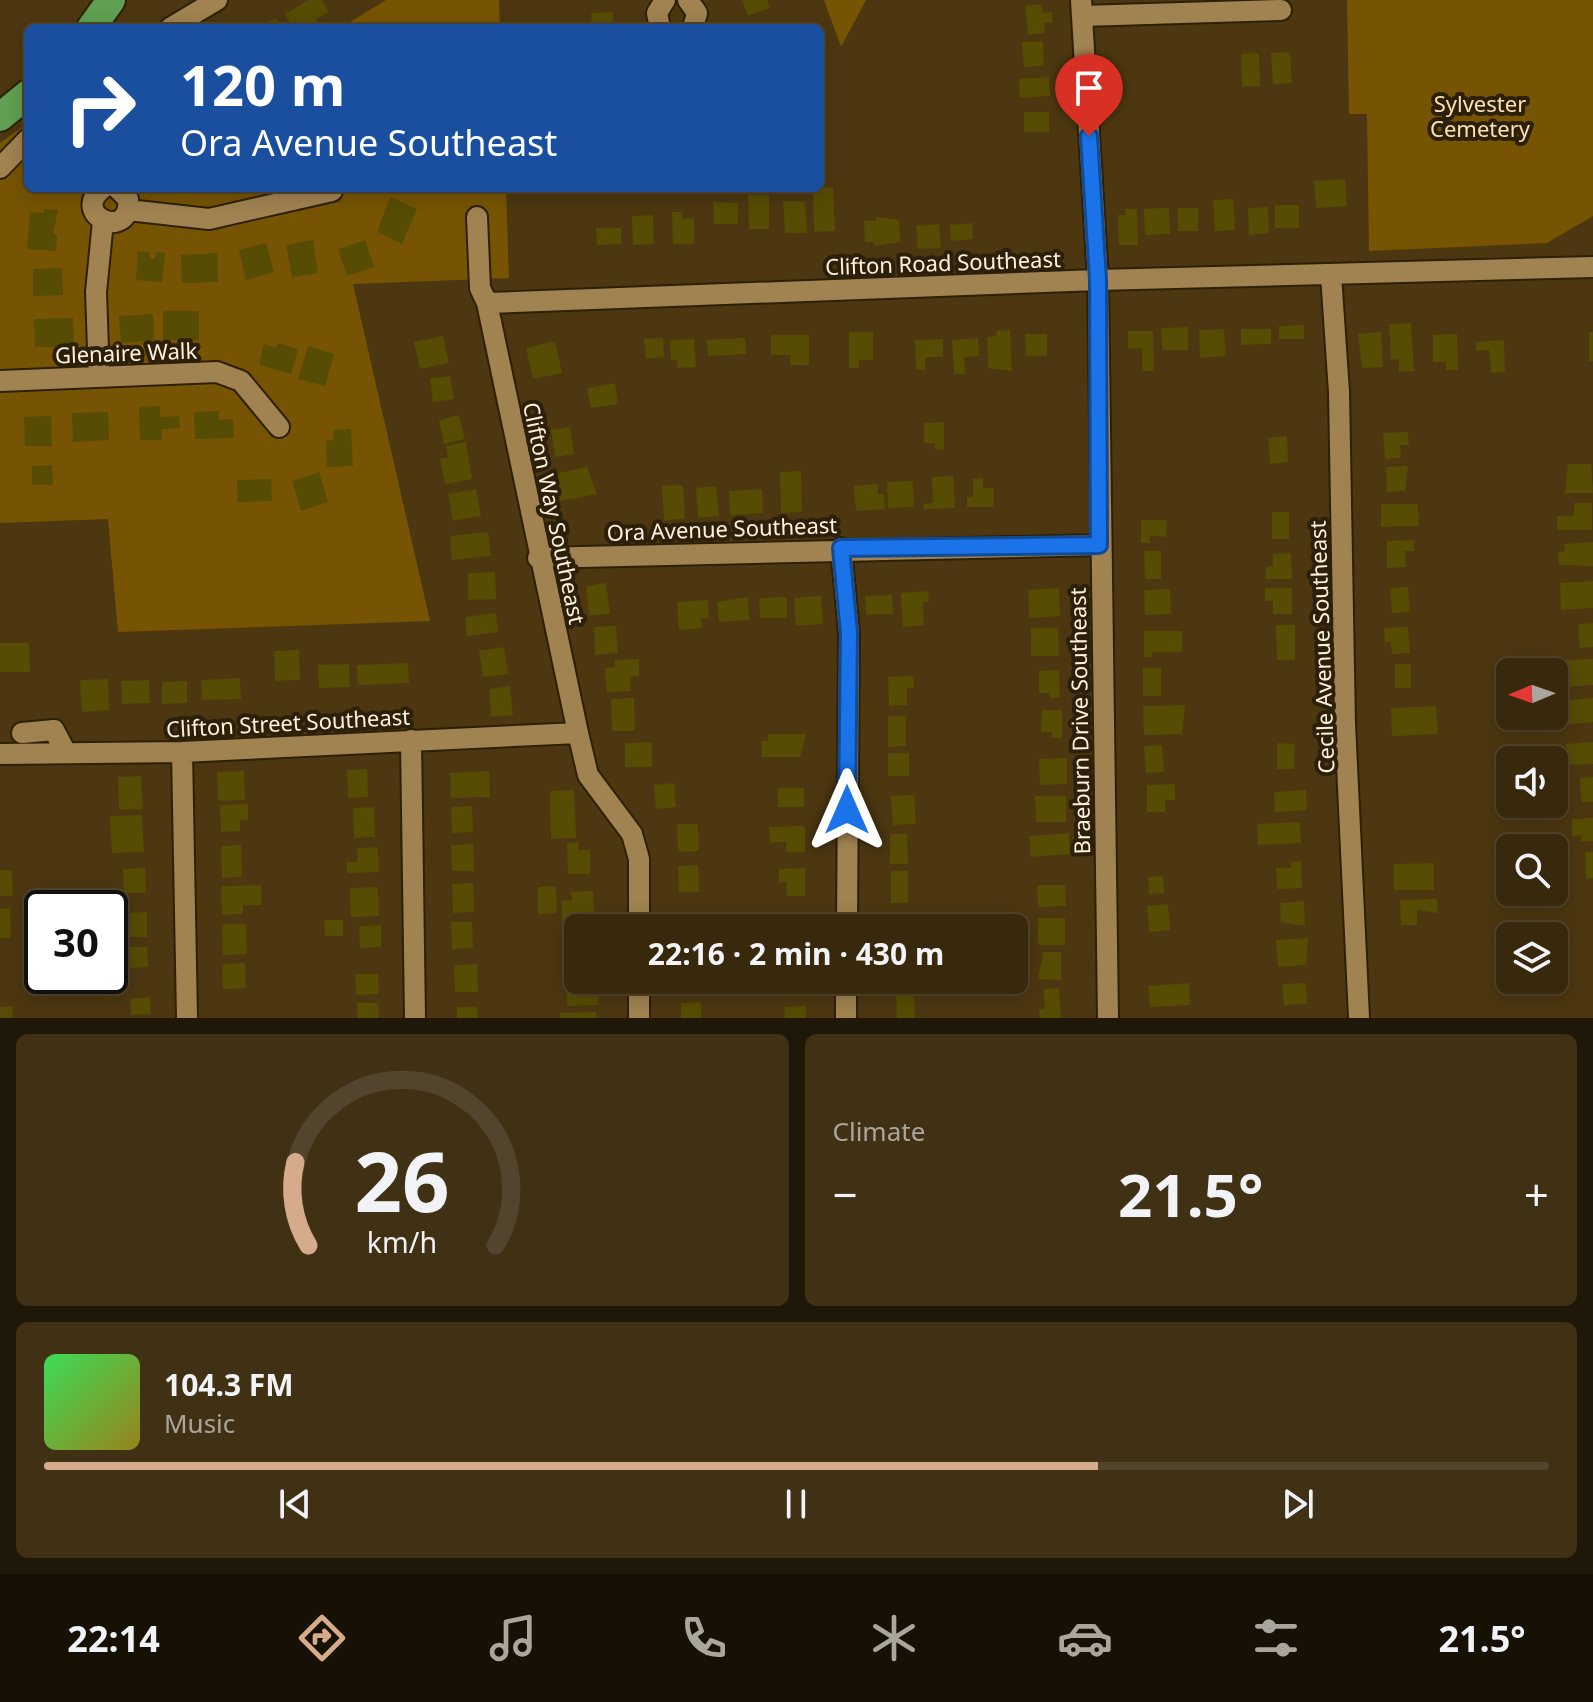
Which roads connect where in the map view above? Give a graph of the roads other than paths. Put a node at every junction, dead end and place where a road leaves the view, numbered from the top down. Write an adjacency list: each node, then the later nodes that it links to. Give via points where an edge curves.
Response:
1 (111, 0): 7 (highway)
2 (217, 0): 8 (street)
3 (665, 0): 9 (street, via 657,13)
4 (688, 0): 10 (street, via 697,13)
5 (1082, 8): 6 (street); 23 (street, Braeburn Drive Southeast)
6 (1281, 10)
7 (94, 24)
8 (177, 24)
9 (659, 24)
10 (694, 24)
11 (24, 97): 12 (highway)
12 (0, 117)
13 (24, 143): 14 (street)
14 (0, 168)
15 (99, 192): 20 (street, via 93,207)
16 (121, 192): 18 (street)
17 (328, 192): 18 (street, via 209,219)
18 (128, 210): 20 (street, via 121,220)
19 (477, 217): 24 (street, Clifton Way Southeast, via 480,288)
20 (103, 221): 25 (street, via 96,292)
21 (1593, 267): 22 (street, Clifton Road Southeast)
22 (1331, 275): 23 (street, Clifton Road Southeast); 46 (street, Cecile Avenue Southeast)
23 (1098, 280): 24 (street, Clifton Road Southeast); 28 (street, Braeburn Drive Southeast)
24 (487, 303): 30 (street, Clifton Way Southeast)
25 (99, 377): 26 (street, Glenaire Walk); 27 (street, Glenaire Walk, via 217,372 241,381)
26 (0, 381)
27 (279, 427)
28 (1099, 545): 29 (street, Ora Avenue Southeast); 45 (street, Braeburn Drive Southeast)
29 (841, 548): 30 (street, Ora Avenue Southeast); 38 (street, via 849,633)
30 (538, 558): 32 (street, Clifton Way Southeast)
31 (22, 733): 35 (street, via 54,730)
32 (578, 733): 33 (street, Clifton Street Southeast); 37 (street, Clifton Way Southeast, via 588,775 632,834 639,859)
33 (411, 740): 34 (street, Clifton Street Southeast); 42 (street)
34 (182, 752): 35 (street, Clifton Street Southeast); 41 (street)
35 (66, 753): 36 (street, Clifton Street Southeast)
36 (0, 754)
37 (639, 914)
38 (847, 914)
39 (639, 994): 43 (street)
40 (846, 994): 44 (street)
41 (187, 1018)
42 (415, 1018)
43 (639, 1018)
44 (846, 1018)
45 (1108, 1018)
46 (1359, 1018)

